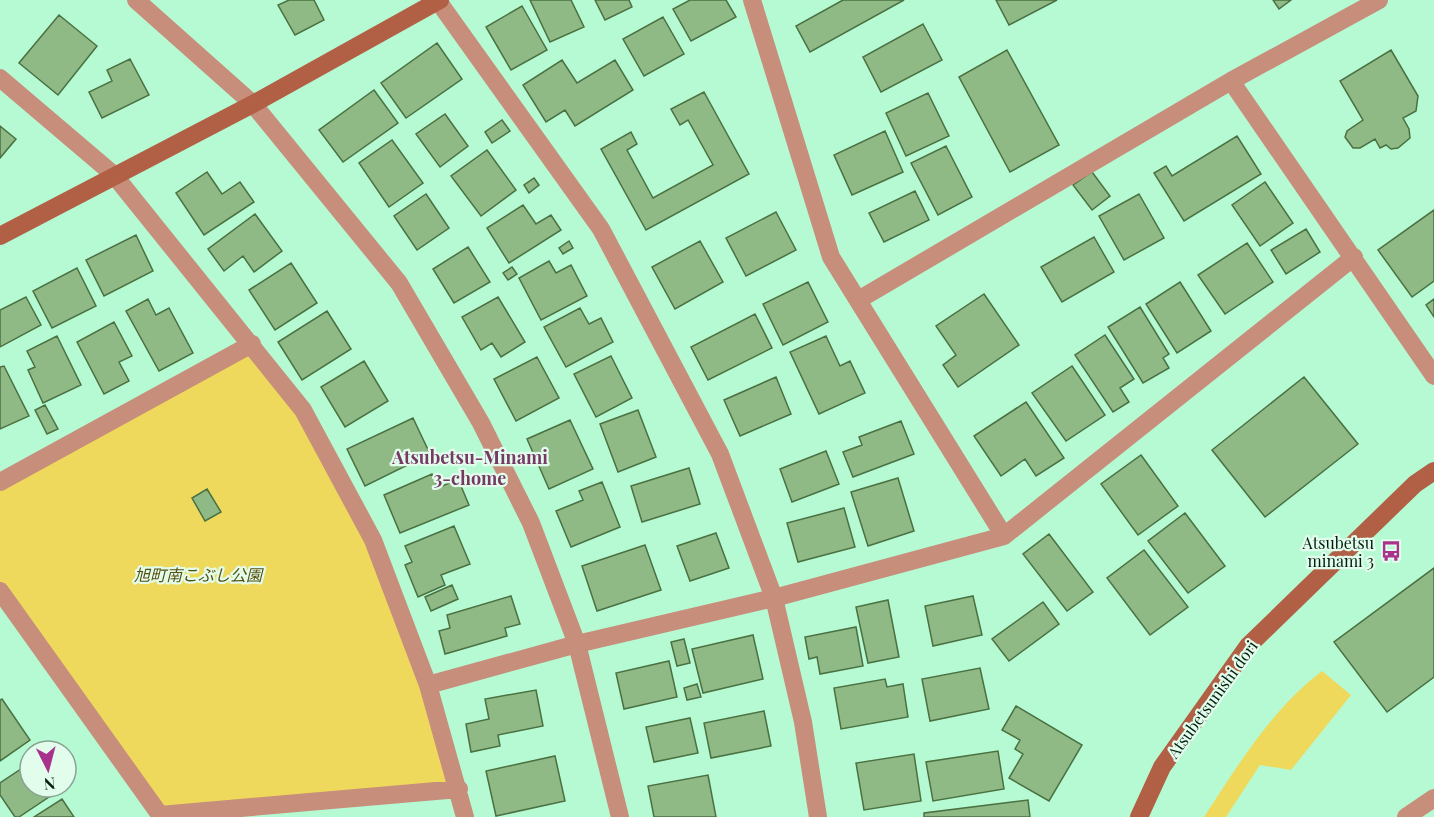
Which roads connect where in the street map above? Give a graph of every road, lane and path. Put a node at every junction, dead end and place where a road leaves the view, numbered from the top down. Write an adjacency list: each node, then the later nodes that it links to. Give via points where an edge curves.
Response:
1 (136, 0): 7 (street)
2 (439, 0): 7 (street); 18 (street, via 601,229 720,454)
3 (752, 0): 11 (street, via 831,257)
4 (1379, 0): 6 (street)
5 (0, 78): 8 (street)
6 (1232, 81): 10 (street); 11 (street)
7 (254, 104): 8 (street); 19 (street, via 399,283 481,423 526,513)
8 (114, 175): 9 (street); 12 (street)
9 (0, 236)
10 (1354, 257): 13 (street); 16 (street)
11 (860, 299): 16 (street)
12 (252, 344): 15 (street); 20 (street, via 303,410 373,540)
13 (1434, 376)
14 (1434, 471): 26 (street, Atsubetsunishi dori, via 1415,484 1248,646 1162,767)
15 (0, 482)
16 (1004, 536): 18 (street)
17 (0, 591): 21 (street, via 160,815)
18 (774, 598): 19 (street); 25 (street, via 803,722)
19 (577, 644): 20 (street); 24 (street)
20 (428, 685): 21 (street)
21 (459, 789): 23 (street)
22 (1434, 798): 27 (street)
23 (465, 817)
24 (620, 817)
25 (818, 817)
26 (1139, 817)
27 (1406, 817)

